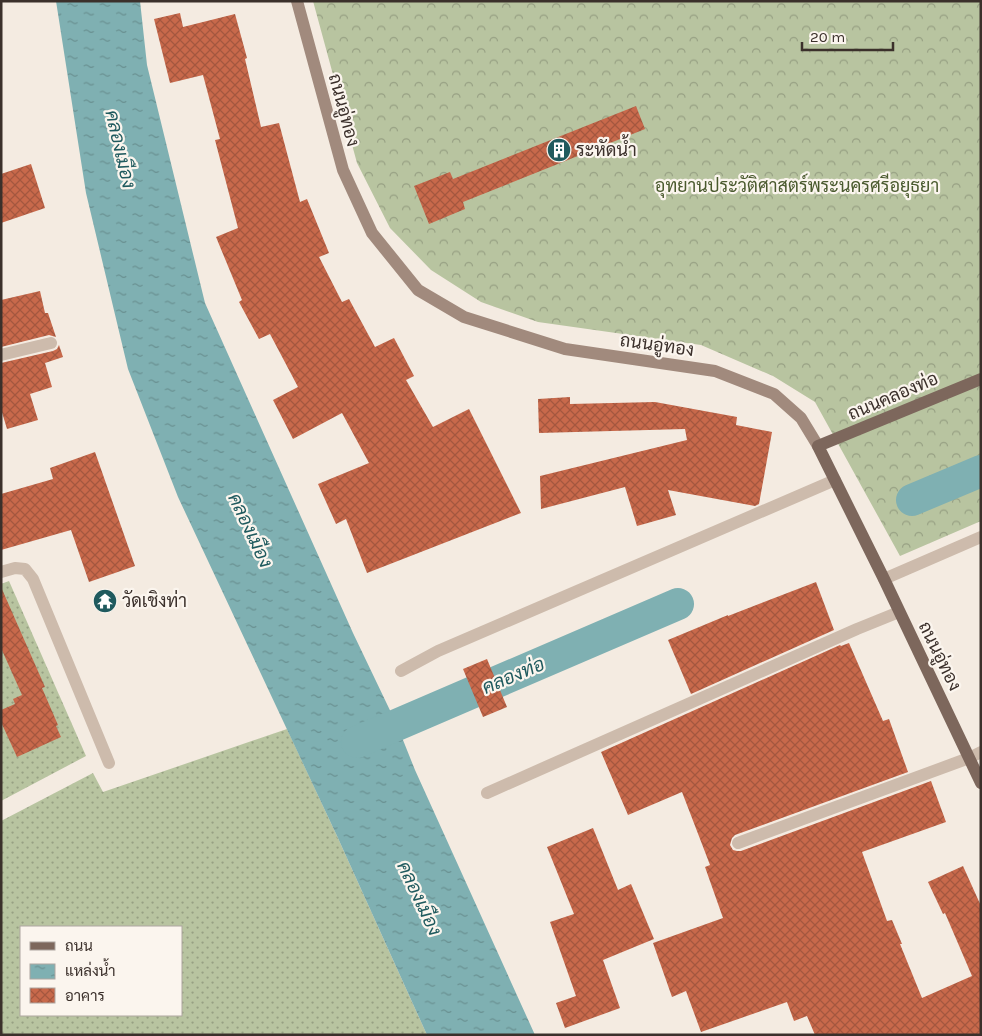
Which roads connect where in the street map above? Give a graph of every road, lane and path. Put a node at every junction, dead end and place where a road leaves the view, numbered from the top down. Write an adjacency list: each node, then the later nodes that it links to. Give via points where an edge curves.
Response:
1 (297, 1): 5 (main road, ถนนอู่ทอง, via 342,170 372,233 418,290 464,317 565,349 723,374 774,394 800,418)
2 (52, 343): 3 (street)
3 (1, 355)
4 (981, 379): 5 (main road, ถนนคลองท่อ)
5 (818, 446): 6 (main road, ถนนอู่ทอง)
6 (835, 480): 9 (main road, ถนนอู่ทอง); 11 (street, via 438,651)
7 (981, 537): 9 (street)
8 (1, 572): 13 (street, via 25,569 33,579)
9 (884, 578): 10 (main road, ถนนอู่ทอง)
10 (899, 612): 12 (main road, ถนนอู่ทอง); 15 (street)
11 (401, 671)
12 (975, 755): 14 (main road, ถนนอู่ทอง); 16 (street)
13 (109, 763)
14 (981, 783)
15 (487, 793)
16 (738, 843)

